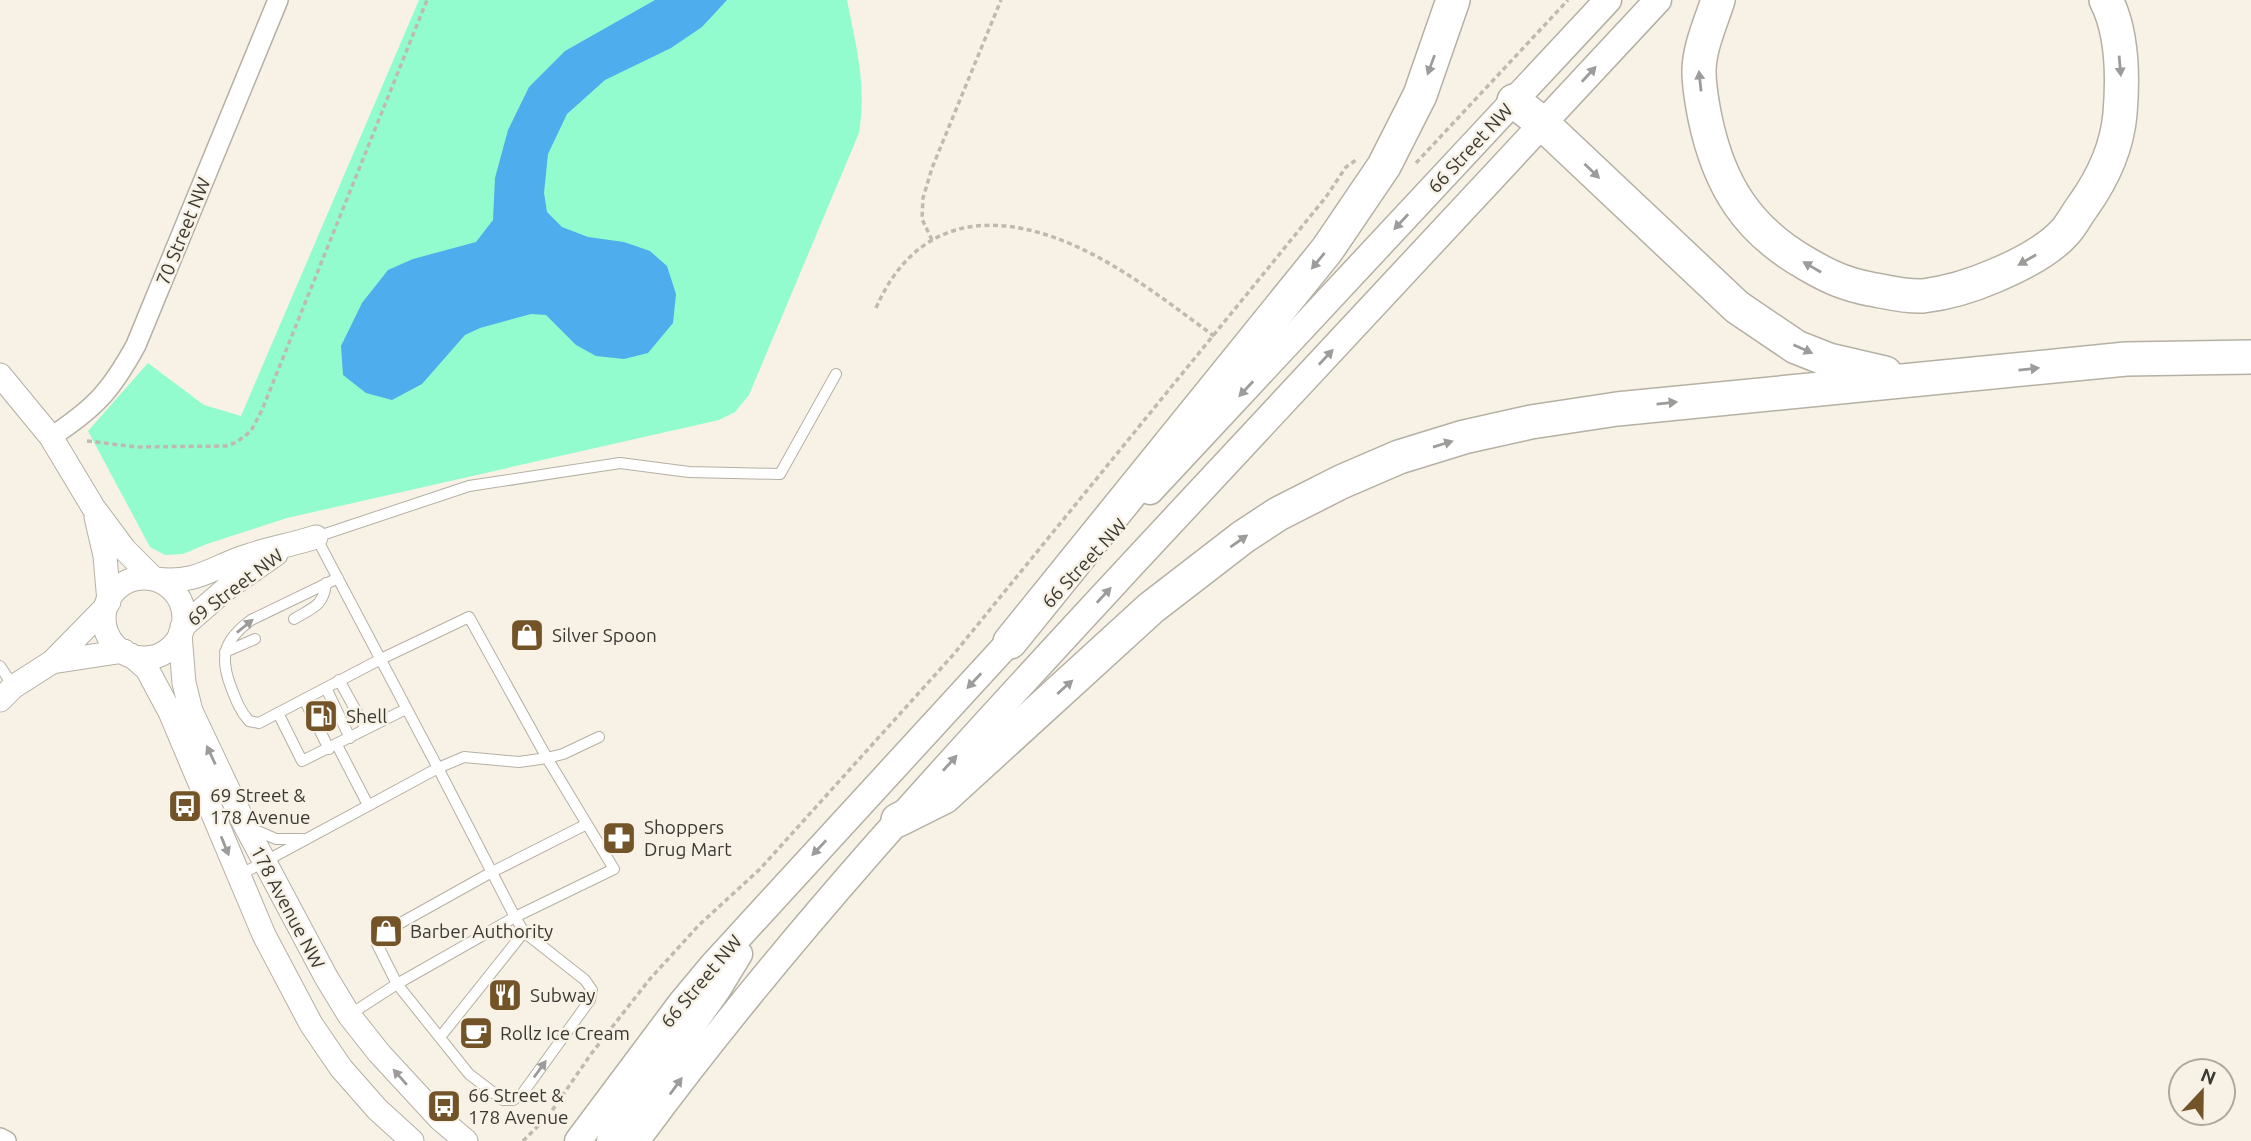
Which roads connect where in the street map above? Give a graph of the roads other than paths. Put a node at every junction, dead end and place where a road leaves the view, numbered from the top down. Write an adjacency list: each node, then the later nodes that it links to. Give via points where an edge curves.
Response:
1 (278, 0): 13 (street, 70 Street NW, via 136,345 103,396)
2 (1453, 0): 24 (highway, one-way to 24, via 1420,95 1384,166 1327,250)
3 (1608, 0): 7 (main road, 66 Street NW)
4 (1658, 0): 8 (main road, 66 Street NW, one-way to 4)
5 (1718, 0): 6 (highway, one-way to 5, via 2118,42 2118,136 2091,195 2064,233 2031,258 1976,284 1920,296 1844,284 1786,252 1744,213 1712,149 1703,107 1699,70)
6 (2106, 0)
7 (1514, 101): 8 (highway); 24 (main road, 66 Street NW, one-way to 24)
8 (1543, 124): 12 (highway, one-way to 12, via 1737,307 1796,347 1859,369); 43 (main road, 66 Street NW, one-way to 8)
9 (2251, 357): 12 (highway, one-way to 9, via 2126,359)
10 (0, 374): 13 (street)
11 (836, 374): 15 (lane, via 780,474 689,472 620,463 469,486)
12 (1961, 376): 43 (highway, one-way to 12, via 944,797 1151,608 1206,564 1278,514 1375,467 1464,437 1543,420 1709,399)
13 (51, 437): 14 (street)
14 (93, 507): 18 (street, via 125,550); 20 (street, via 105,556)
15 (316, 537): 16 (street, 69 Street NW); 17 (lane)
16 (288, 546): 18 (street, 69 Street NW, via 242,557 191,579); 22 (street, 69 Street NW, via 226,589)
17 (338, 578): 19 (lane); 27 (lane)
18 (155, 579): 20 (street, via 131,580); 22 (street, via 182,603)
19 (326, 583): 21 (lane, via 320,603); 25 (lane, one-way to 19, via 239,629 251,620)
20 (108, 604): 26 (street, via 105,628); 28 (street)
21 (294, 619)
22 (181, 631): 26 (street, via 165,653 142,658); 45 (street, 178 Avenue NW, one-way to 22, via 191,711)
23 (255, 639): 25 (lane)
24 (1010, 642): 50 (main road, 66 Street NW, one-way to 50)
25 (225, 652): 35 (lane, via 224,669 240,711 249,721 259,723)
26 (128, 653): 28 (street); 49 (street, 178 Avenue NW, one-way to 49, via 147,669 170,712)
27 (381, 659): 30 (lane); 34 (lane); 40 (lane, via 469,617)
28 (52, 662): 32 (street)
29 (0, 666): 32 (lane)
30 (340, 680): 31 (lane); 36 (lane)
31 (326, 688): 33 (lane); 38 (lane)
32 (7, 694)
33 (304, 699): 35 (lane); 39 (lane)
34 (406, 709): 36 (lane); 41 (lane)
35 (278, 713): 39 (lane, via 302,761)
36 (366, 729): 38 (lane)
37 (599, 737): 40 (lane)
38 (350, 738): 39 (lane)
39 (333, 747): 42 (lane)
40 (547, 758): 41 (lane, via 519,762 464,757); 44 (lane)
41 (438, 768): 42 (lane); 48 (lane)
42 (368, 805): 46 (lane)
43 (898, 820): 62 (main road, 66 Street NW, one-way to 43, via 715,1036)
44 (587, 824): 48 (lane); 51 (lane, via 614,869)
45 (245, 825): 46 (lane, via 276,839); 47 (street, 178 Avenue NW)
46 (306, 839): 47 (lane)
47 (264, 862): 49 (lane); 54 (street, 178 Avenue NW)
48 (492, 872): 51 (lane); 53 (lane, via 379,935 377,944)
49 (238, 877): 58 (street, 178 Avenue NW, via 311,1024 341,1068)
50 (765, 906): 60 (main road, 66 Street NW, via 681,1002); 61 (main road, via 717,990)
51 (515, 917): 52 (lane); 53 (lane)
52 (524, 932): 55 (lane); 55 (lane, one-way to 52, via 469,1074 503,1100 522,1094 590,1000 592,990)
53 (397, 984): 54 (lane); 55 (lane)
54 (349, 1015): 59 (street, 178 Avenue NW, one-way to 54, via 408,1087)
55 (440, 1037)
56 (0, 1138): 57 (street)
57 (6, 1141)
58 (412, 1141)
59 (466, 1141)
60 (578, 1141)
61 (610, 1141)
62 (636, 1141)

